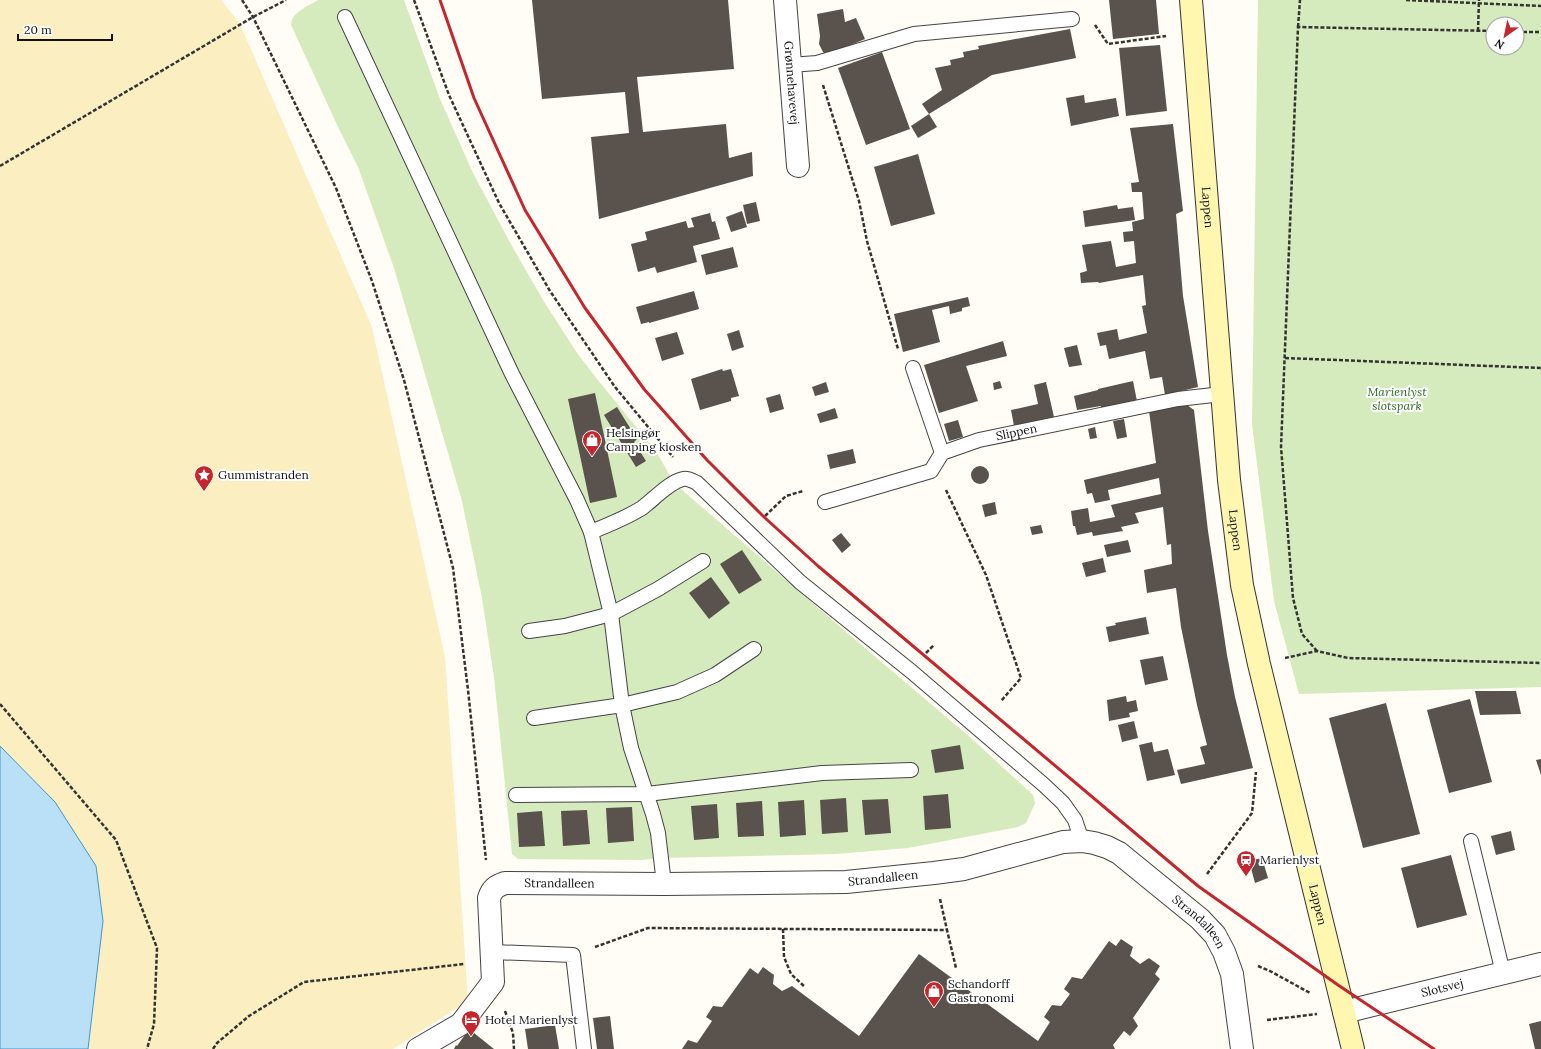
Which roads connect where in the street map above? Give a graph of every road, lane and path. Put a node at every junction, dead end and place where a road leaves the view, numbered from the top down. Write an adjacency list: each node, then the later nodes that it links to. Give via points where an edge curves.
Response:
1 (242, 0): 10 (path)
2 (286, 0): 10 (path)
3 (414, 0): 28 (path, via 449,95 499,203 550,291 615,387 677,461)
4 (785, 0): 20 (street, Grønnehavevej)
5 (1191, 0): 16 (main road, Lappen)
6 (1300, 0): 13 (path)
7 (1406, 0): 8 (path)
8 (1479, 1): 9 (path); 14 (path)
9 (1541, 6)
10 (253, 17): 21 (path); 49 (path, via 336,188 372,281 404,380 453,568 488,874)
11 (345, 17): 30 (lane, via 512,374 578,500)
12 (1072, 19): 16 (path, via 1093,22 1108,44); 19 (lane, via 914,34)
13 (1298, 27): 14 (path); 23 (path)
14 (1478, 31): 15 (path)
15 (1485, 31)
16 (1193, 32): 26 (main road, Lappen)
17 (1525, 32): 18 (path)
18 (1541, 32)
19 (817, 63): 20 (lane); 24 (path, via 859,201 866,241 900,353)
20 (790, 65): 22 (street, Grønnehavevej)
21 (0, 166)
22 (798, 166)
23 (1285, 358): 25 (path); 36 (path, via 1281,447 1293,598 1302,634 1317,651 1348,658)
24 (913, 368): 27 (lane)
25 (1541, 368)
26 (1222, 394): 27 (lane, Slippen, via 1178,399 979,440); 41 (main road, Lappen, via 1242,585)
27 (942, 453): 29 (lane, via 930,471); 37 (path, via 944,485 986,575 1021,678)
28 (683, 479): 30 (lane, via 628,516); 31 (lane, via 690,479 697,484)
29 (825, 502): 31 (path, via 816,488 786,496)
30 (590, 532): 33 (lane)
31 (749, 534): 45 (lane, via 800,582 912,672 1044,785 1063,803 1075,820)
32 (703, 561): 33 (lane, via 658,589)
33 (610, 614): 34 (lane, via 565,626); 39 (lane)
34 (529, 631)
35 (754, 649): 39 (lane, via 715,675 677,692)
36 (1541, 663)
37 (1001, 702)
38 (0, 704): 61 (path, via 116,840 157,948 154,1024)
39 (622, 705): 40 (lane); 43 (lane, via 631,748)
40 (534, 718)
41 (1280, 751): 47 (path, via 1257,761 1252,813); 59 (main road, Lappen)
42 (911, 770): 43 (lane, via 822,774)
43 (647, 794): 44 (lane); 48 (lane, via 658,833)
44 (516, 795)
45 (1082, 841): 48 (street, Strandalleen, via 1063,842 964,868 872,880); 51 (street, Strandalleen, via 1107,847 1119,853 1200,919 1215,935)
46 (1471, 841): 56 (lane)
47 (1207, 874)
48 (664, 884): 49 (street, Strandalleen, via 505,882)
49 (497, 885): 53 (street, via 489,898)
50 (782, 929): 52 (path, via 648,928); 55 (path, via 947,930); 58 (path, via 784,957 791,974)
51 (1224, 952): 59 (path, via 1270,971); 60 (street, Strandalleen, via 1232,974)
52 (574, 955): 53 (lane); 65 (lane)
53 (492, 956): 57 (street); 62 (path, via 304,982 249,1016)
54 (1541, 964): 56 (street, Slotsvej)
55 (956, 968)
56 (1503, 973): 59 (street, Slotsvej)
57 (493, 982): 63 (street, via 460,1024); 64 (path, via 513,1033)
58 (805, 987)
59 (1344, 1012): 60 (path); 67 (main road, Lappen)
60 (1240, 1023): 66 (street, Strandalleen)
61 (147, 1049)
62 (212, 1049)
63 (418, 1049)
64 (514, 1049)
65 (584, 1049)
66 (1242, 1049)
67 (1353, 1049)

